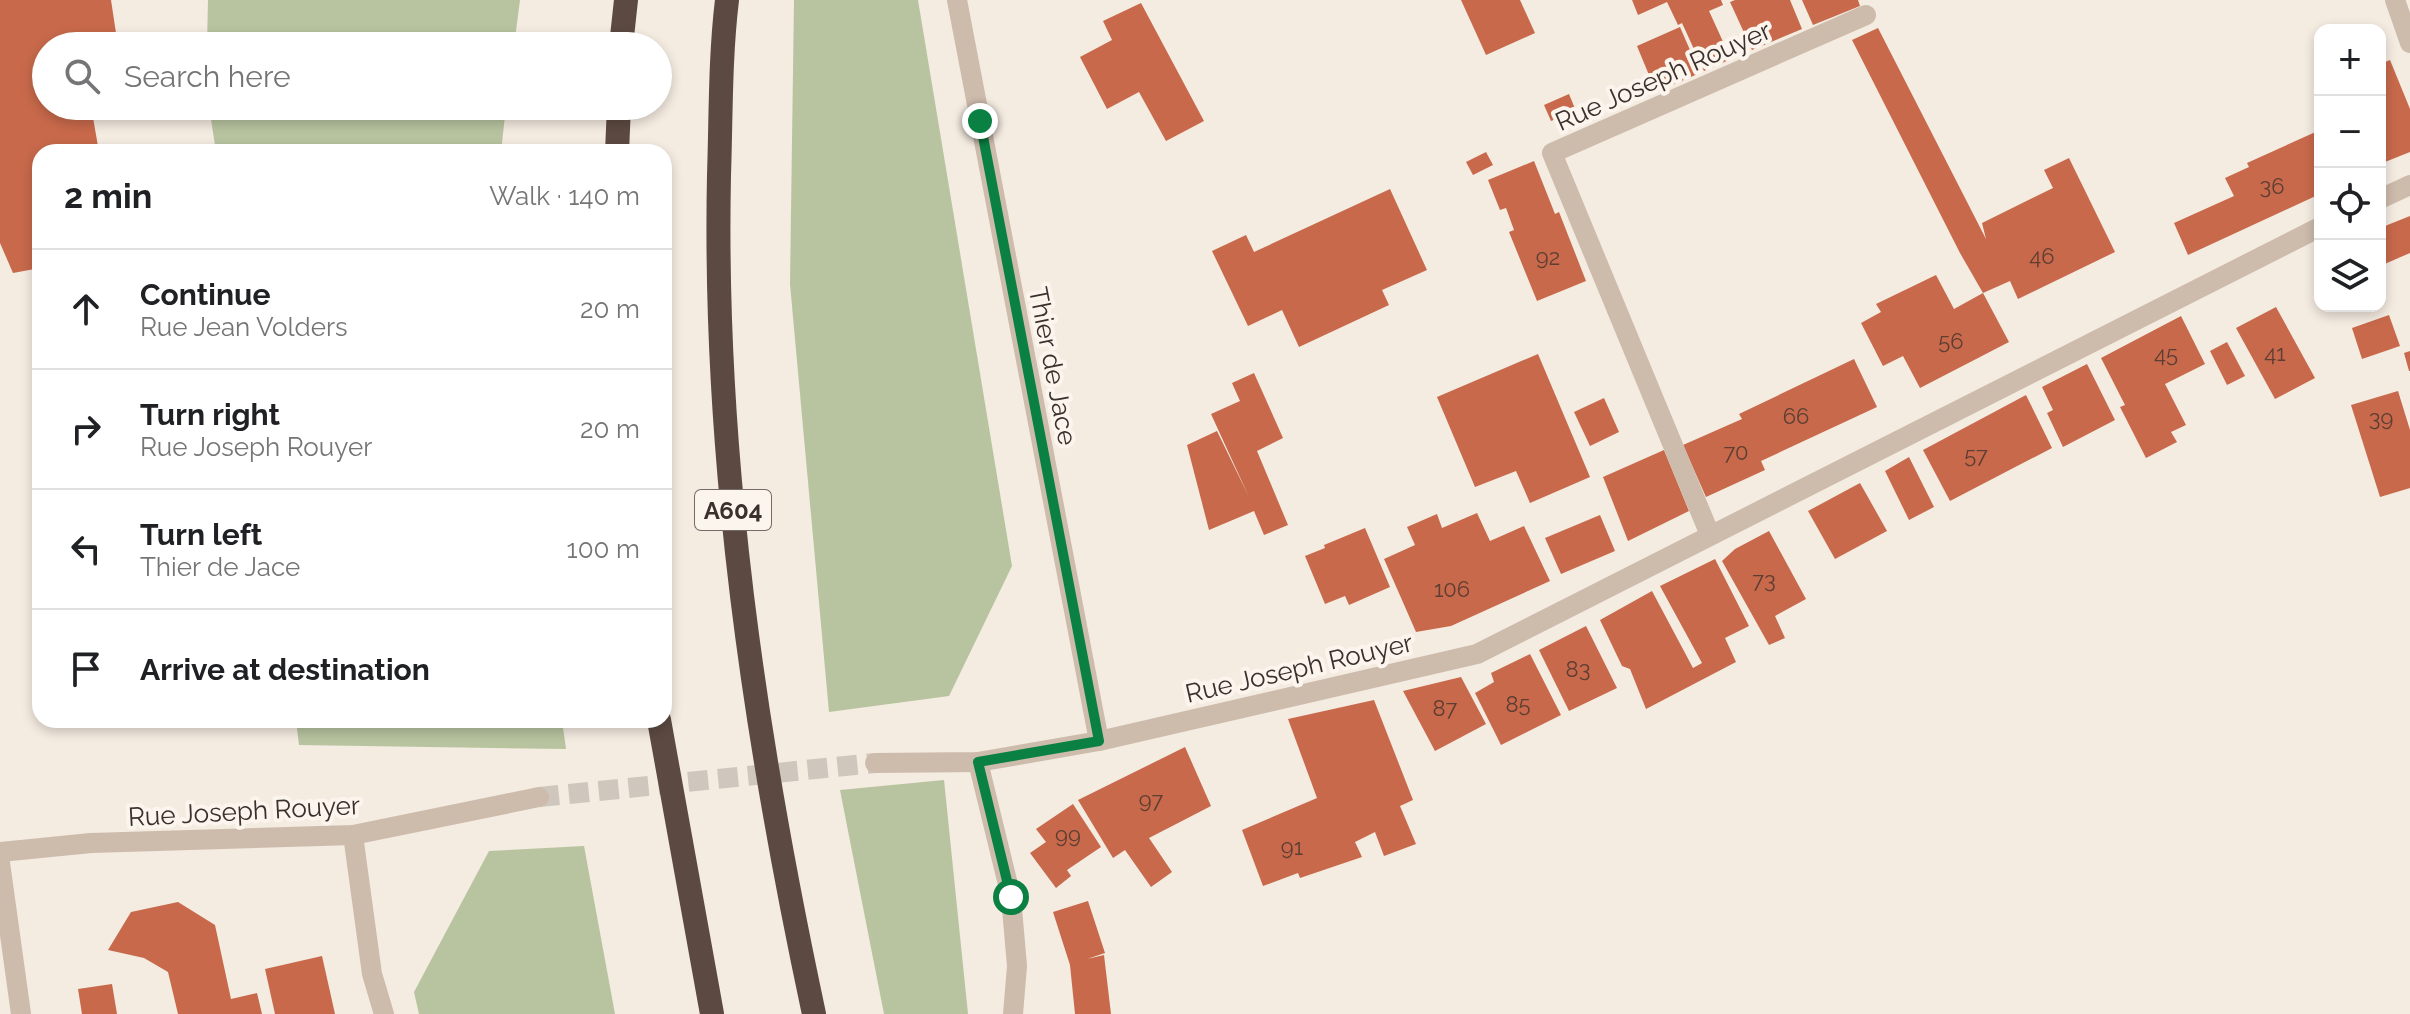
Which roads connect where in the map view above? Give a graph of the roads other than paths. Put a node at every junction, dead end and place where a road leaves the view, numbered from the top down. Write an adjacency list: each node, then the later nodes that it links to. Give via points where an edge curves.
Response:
1 (626, 0): 6 (highway)
2 (727, 0): 25 (highway, A604, via 718,237 724,429 746,637 787,889)
3 (957, 0): 15 (street, Thier de Jace)
4 (2395, 0): 7 (street)
5 (1866, 15): 13 (street, Rue Joseph Rouyer, via 1552,153)
6 (623, 32)
7 (2410, 43)
8 (618, 120): 9 (highway)
9 (617, 144)
10 (2410, 185): 11 (street)
11 (2386, 196)
12 (2314, 230): 13 (street, Rue Joseph Rouyer)
13 (1710, 535): 15 (street, Rue Joseph Rouyer, via 1477,654)
14 (660, 728): 24 (highway)
15 (1099, 741): 16 (street, Rue Joseph Rouyer)
16 (978, 762): 17 (street, Rue Joseph Rouyer); 26 (street, via 1011,897 1017,966)
17 (875, 763)
18 (539, 797): 19 (street, Rue Joseph Rouyer)
19 (353, 835): 20 (street, Rue Joseph Rouyer, via 91,843); 23 (street, via 372,974)
20 (0, 852)
21 (0, 863): 22 (street)
22 (21, 1014)
23 (384, 1014)
24 (712, 1014)
25 (814, 1014)
26 (1013, 1014)

